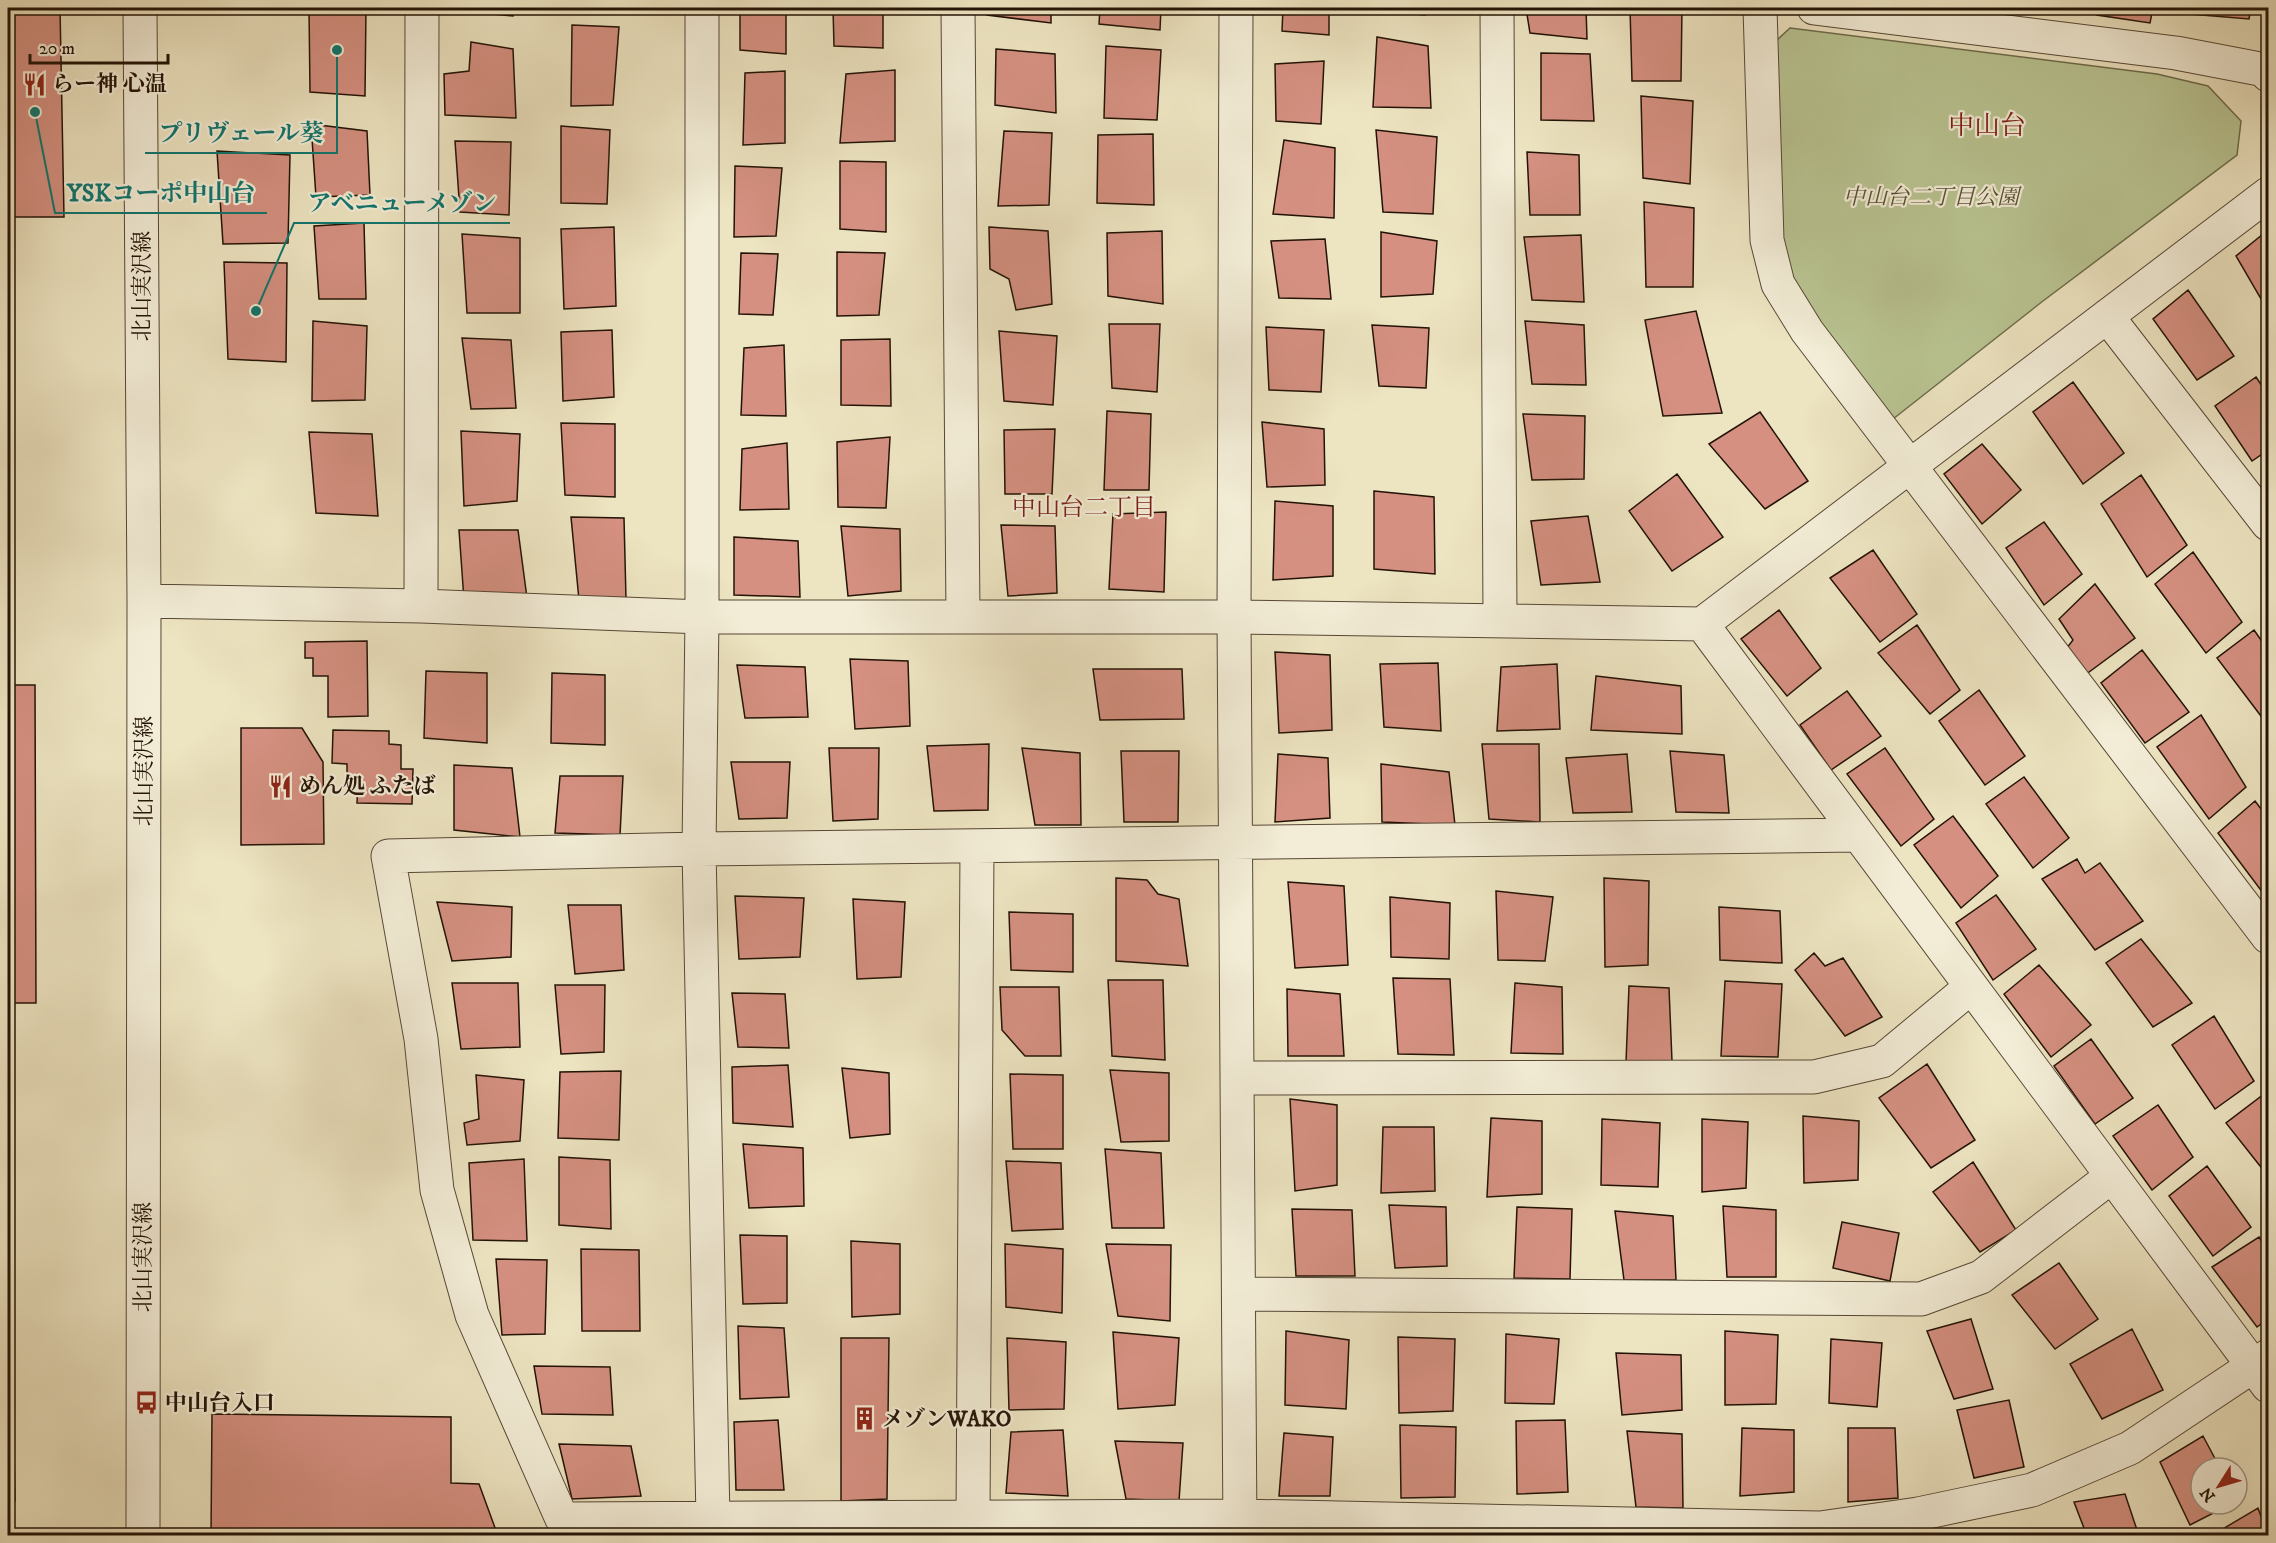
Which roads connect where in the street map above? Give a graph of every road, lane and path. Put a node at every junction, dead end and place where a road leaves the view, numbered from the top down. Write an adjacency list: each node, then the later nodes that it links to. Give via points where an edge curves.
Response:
1 (140, 8): 14 (street, 北山実沢線)
2 (422, 8): 15 (street)
3 (702, 8): 16 (street)
4 (958, 8): 17 (street)
5 (1236, 8): 18 (street)
6 (1497, 8): 19 (street)
7 (1760, 8): 12 (street, via 1767,240 1779,284 1807,331)
8 (1815, 8): 9 (street, via 2176,53 2265,70)
9 (2268, 75)
10 (2268, 194): 11 (street)
11 (2107, 316): 12 (street); 13 (street)
12 (1910, 466): 20 (street); 25 (street)
13 (2268, 524)
14 (144, 601): 15 (street); 34 (street, 北山実沢線)
15 (421, 606): 16 (street)
16 (702, 616): 17 (street); 24 (street)
17 (963, 617): 18 (street)
18 (1234, 617): 19 (street); 22 (street)
19 (1500, 621): 20 (street)
20 (1702, 624): 21 (street)
21 (1858, 835): 22 (street); 26 (street)
22 (1236, 842): 23 (street); 27 (street)
23 (977, 846): 24 (street); 31 (street)
24 (699, 849): 32 (street); 32 (street, via 388,856 421,1039 437,1190 472,1315 562,1519)
25 (2268, 937)
26 (1971, 987): 27 (street, via 1882,1061 1814,1077); 28 (street)
27 (1237, 1078): 29 (street)
28 (2112, 1176): 29 (street, via 1981,1277 1921,1299); 30 (street)
29 (1239, 1294): 33 (street)
30 (2264, 1370): 33 (street, via 2130,1448 2032,1490 1918,1514 1820,1528)
31 (973, 1517): 32 (street); 33 (street)
32 (713, 1518)
33 (1240, 1526)
34 (143, 1536)

